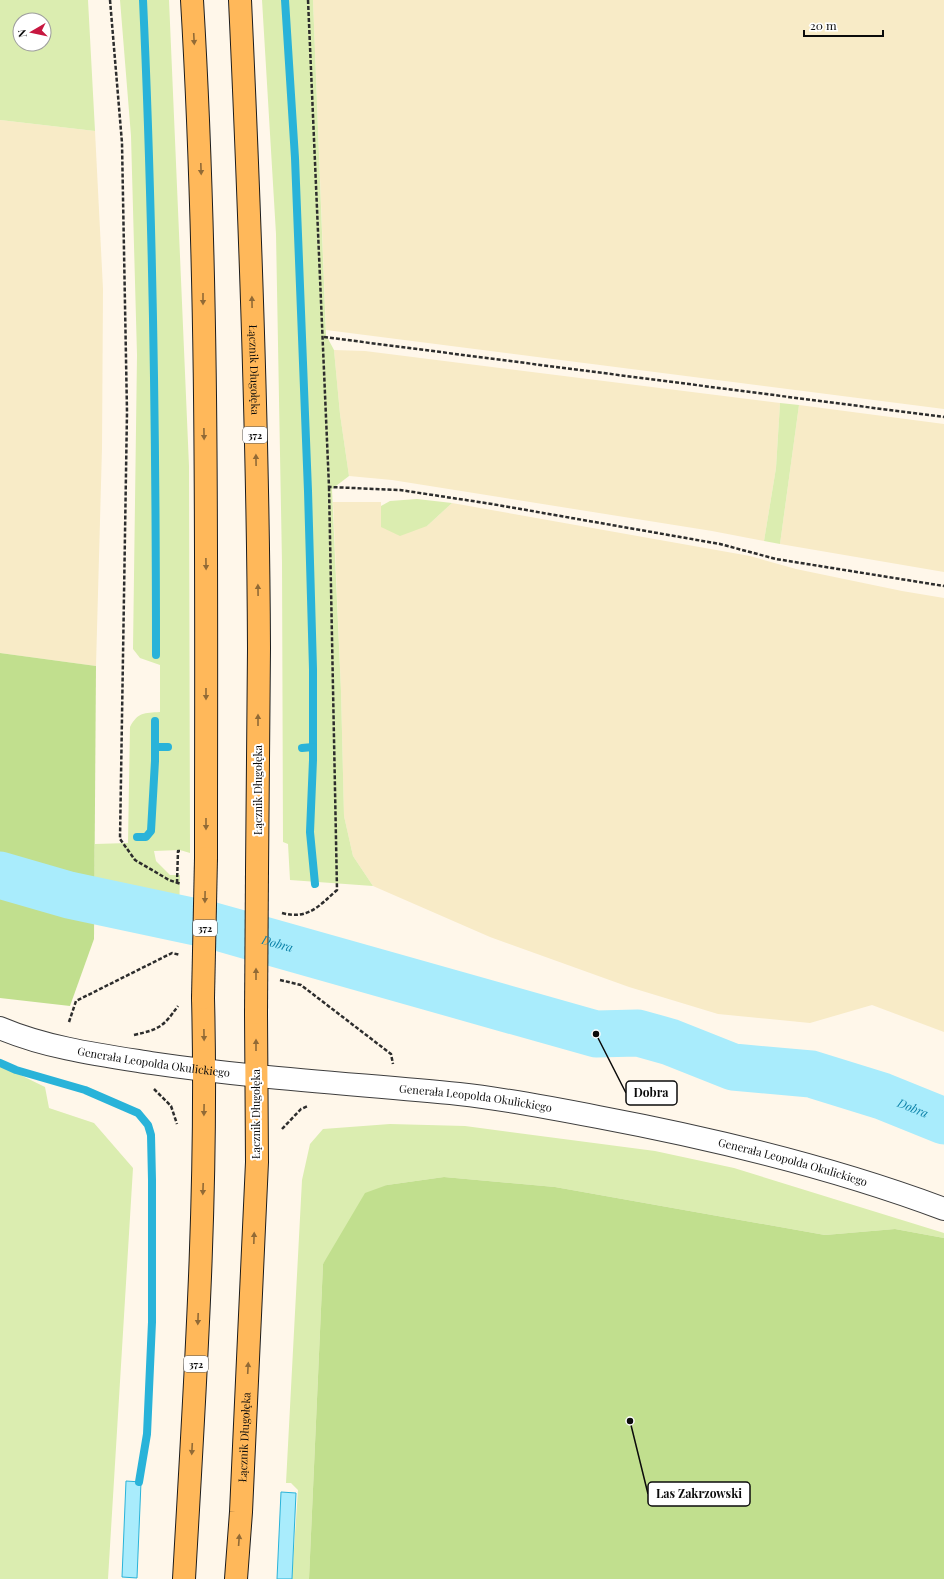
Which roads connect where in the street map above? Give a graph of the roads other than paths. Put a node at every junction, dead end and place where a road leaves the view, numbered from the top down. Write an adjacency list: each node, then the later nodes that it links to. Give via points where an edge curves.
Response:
1 (192, 0): 4 (main road, 372, one-way to 4, bridge, via 203,252)
2 (240, 0): 5 (main road, Łącznik Długołęka / 372, one-way to 2, bridge, via 259,648 249,194)
3 (0, 1028): 4 (street, Generała Leopolda Okulickiego, via 61,1047)
4 (205, 1071): 5 (street, Generała Leopolda Okulickiego); 7 (main road, 372, one-way to 7, via 194,1417)
5 (256, 1076): 6 (street, Generała Leopolda Okulickiego, via 462,1095 650,1126 749,1149 831,1172); 8 (main road, Łącznik Długołęka / 372, one-way to 5, via 257,1162)
6 (944, 1209)
7 (184, 1579)
8 (236, 1579)

